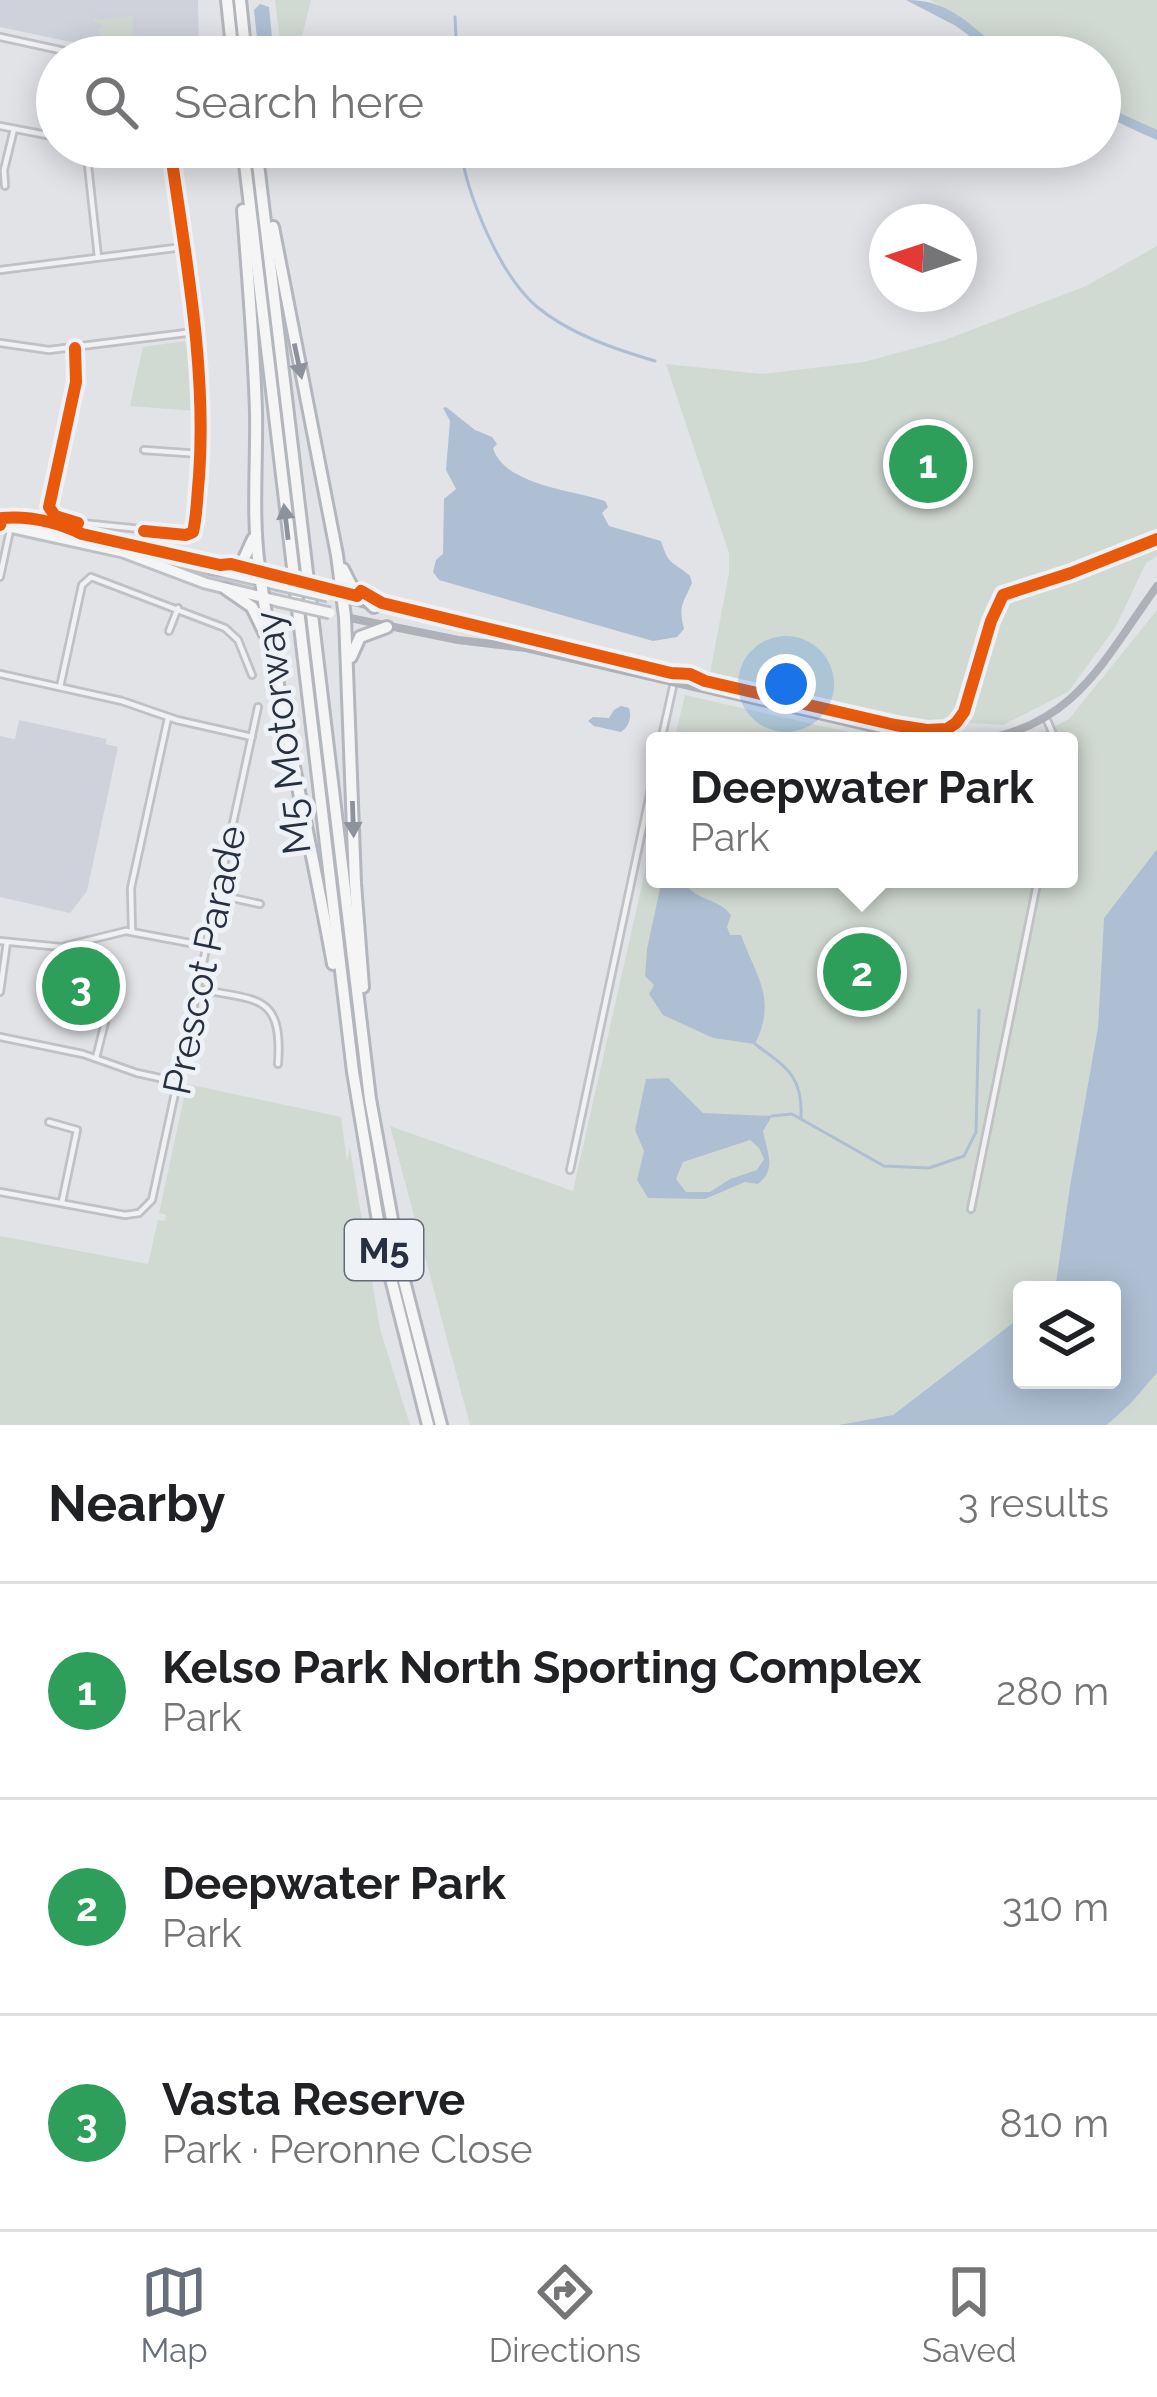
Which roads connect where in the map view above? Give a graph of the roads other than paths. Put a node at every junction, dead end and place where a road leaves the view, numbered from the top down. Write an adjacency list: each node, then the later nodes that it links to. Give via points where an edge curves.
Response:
1 (227, 0): 3 (highway)
2 (240, 0): 4 (highway)
3 (230, 36)
4 (244, 36)
5 (0, 37): 6 (street)
6 (36, 45)
7 (0, 126): 8 (street)
8 (14, 129): 9 (street); 16 (street)
9 (36, 133)
10 (88, 168): 18 (street)
11 (173, 168): 17 (street)
12 (242, 168): 25 (highway)
13 (244, 168): 69 (highway, M5 Motorway / M5, one-way to 13)
14 (259, 168): 71 (highway, M5 Motorway / M5)
15 (261, 168): 28 (highway, one-way to 28)
16 (5, 186)
17 (184, 248): 18 (street); 20 (street)
18 (98, 257): 19 (street)
19 (0, 271)
20 (194, 332): 22 (street); 24 (street)
21 (0, 343): 22 (street)
22 (75, 348): 24 (street, via 52,514 191,534)
23 (144, 450): 24 (street)
24 (200, 454)
25 (255, 524): 29 (highway, via 242,562); 31 (highway)
26 (5, 525): 27 (main road); 30 (street)
27 (123, 552): 29 (main road); 33 (main road)
28 (337, 555): 35 (highway); 36 (highway)
29 (212, 568): 31 (main road)
30 (0, 577)
31 (261, 580): 34 (highway); 35 (main road, bridge)
32 (1157, 586): 50 (main road, via 1091,680)
33 (226, 589): 34 (main road); 41 (highway, via 252,607)
34 (263, 598): 38 (main road, bridge); 41 (highway)
35 (342, 599): 36 (main road); 38 (highway)
36 (374, 607): 42 (main road)
37 (178, 608): 40 (street); 45 (street, via 230,632); 47 (street, via 85,579)
38 (345, 617): 39 (main road); 43 (highway)
39 (387, 627): 42 (main road); 43 (highway, via 361,637)
40 (169, 631)
41 (270, 648): 69 (highway)
42 (526, 648): 46 (main road)
43 (349, 664): 71 (highway, one-way to 71)
44 (0, 674): 47 (street)
45 (252, 675)
46 (674, 682): 51 (street); 52 (main road)
47 (59, 688): 49 (street)
48 (258, 707): 55 (street, Prescot Parade)
49 (167, 718): 55 (street); 60 (street, via 131,888)
50 (1046, 718): 53 (main road); 54 (street)
51 (663, 732)
52 (888, 732)
53 (1013, 732)
54 (1052, 732)
55 (251, 737): 58 (street, Prescot Parade)
56 (646, 812): 73 (street)
57 (1036, 888): 76 (street)
58 (218, 895): 59 (street); 62 (street, Prescot Parade)
59 (260, 904)
60 (132, 931): 61 (street, via 69,946); 62 (street)
61 (4, 942): 64 (street)
62 (207, 946): 63 (street, Prescot Parade)
63 (198, 988): 68 (street, via 269,1007); 70 (street, Prescot Parade)
64 (0, 992)
65 (107, 1014): 67 (street)
66 (0, 1036): 67 (street)
67 (96, 1058): 70 (street)
68 (278, 1064)
69 (353, 1072): 77 (highway, M5 Motorway / M5, via 381,1239)
70 (178, 1082): 75 (street, Prescot Parade, via 145,1210 125,1215)
71 (370, 1099): 78 (highway, M5 Motorway / M5)
72 (49, 1122): 75 (street, via 80,1130)
73 (570, 1170)
74 (0, 1192): 75 (street)
75 (62, 1202)
76 (971, 1209)
77 (428, 1425)
78 (441, 1425)

